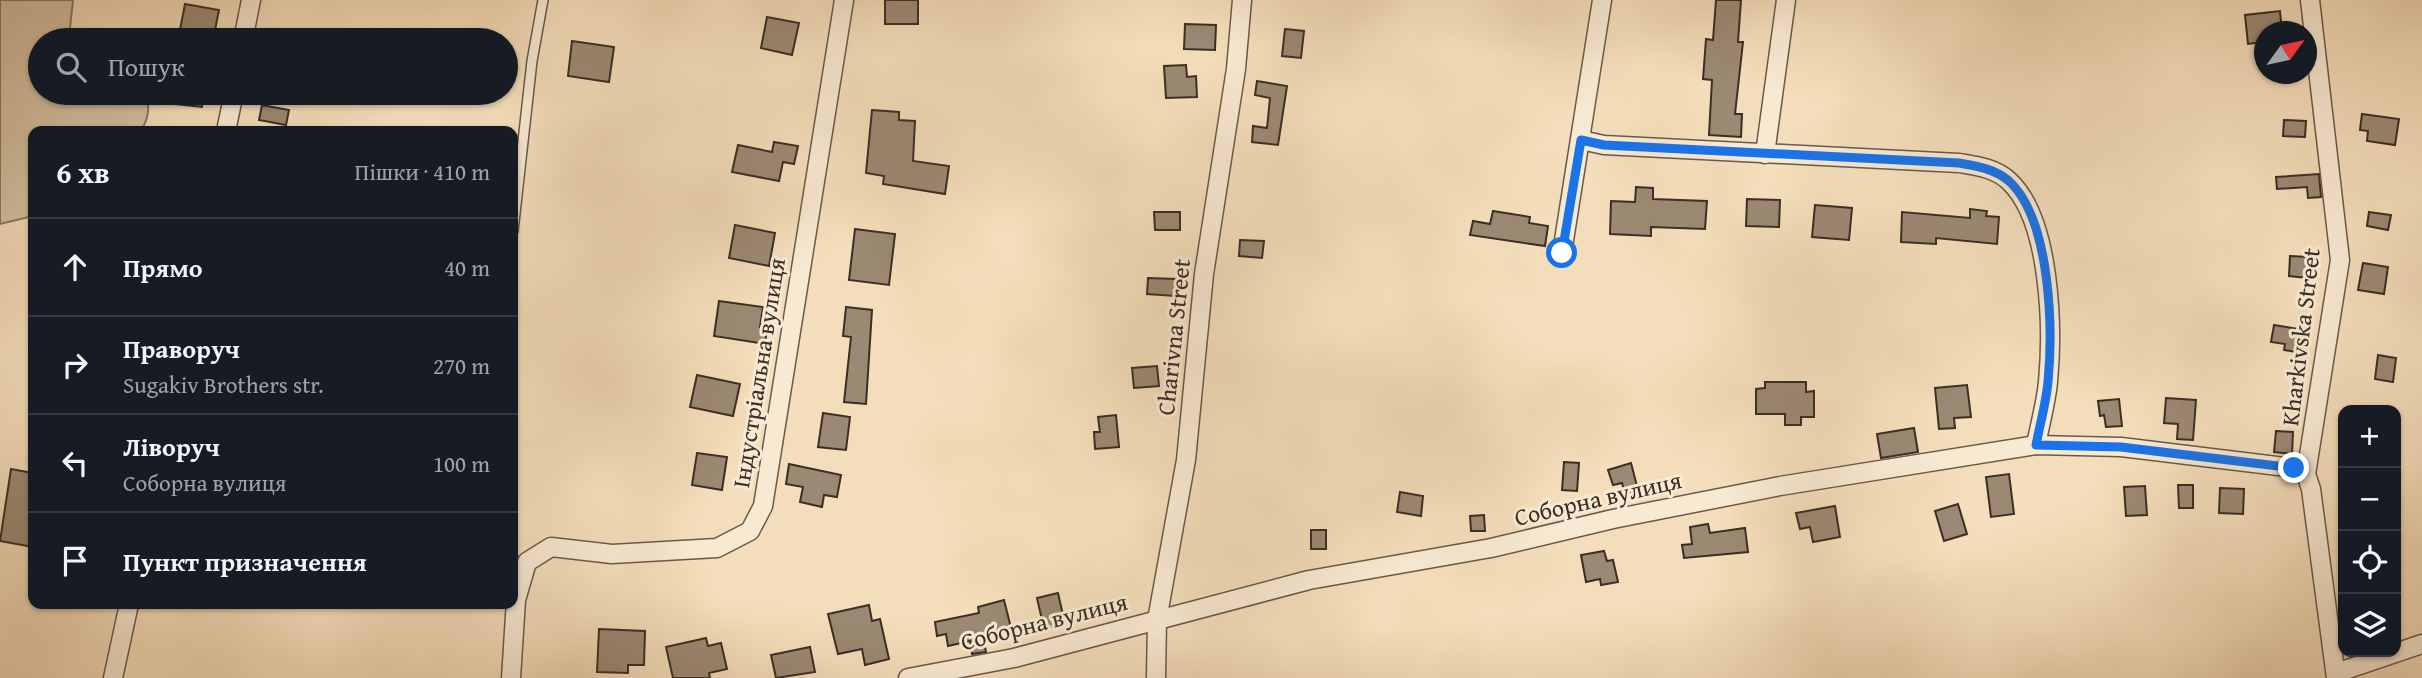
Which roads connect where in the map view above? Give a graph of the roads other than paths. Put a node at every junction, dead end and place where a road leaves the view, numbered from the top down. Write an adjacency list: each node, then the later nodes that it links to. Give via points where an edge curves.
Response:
1 (251, 0): 8 (street)
2 (543, 0): 13 (lane)
3 (844, 0): 17 (street, Індустріальна вулиця, via 763,506 750,531 717,548 612,554 551,547 527,562)
4 (1242, 0): 20 (street, Charivna Street, via 1236,69 1204,274 1186,460)
5 (1602, 0): 11 (street)
6 (1786, 0): 12 (street)
7 (2311, 0): 16 (street, Kharkivska Street, via 2340,260)
8 (245, 28)
9 (231, 105): 10 (street)
10 (227, 126)
11 (1581, 140): 12 (street); 14 (street)
12 (1765, 154): 15 (street, via 1959,163 1988,168 2009,181 2036,229 2045,278 2048,384)
13 (518, 186)
14 (1562, 253)
15 (2036, 445): 16 (street, Соборна вулиця, via 2121,447 2294,468); 20 (street, Соборна вулиця, via 1677,506 1491,548 1309,580)
16 (2306, 474): 22 (street, Kharkivska Street)
17 (518, 593)
18 (128, 609): 23 (street)
19 (515, 609): 24 (street, Індустріальна вулиця)
20 (1157, 620): 25 (street, Соборна вулиця, via 1014,658); 26 (street, Charivna Street)
21 (2422, 644): 22 (street)
22 (2336, 675)
23 (113, 678)
24 (511, 678)
25 (908, 678)
26 (1156, 678)

